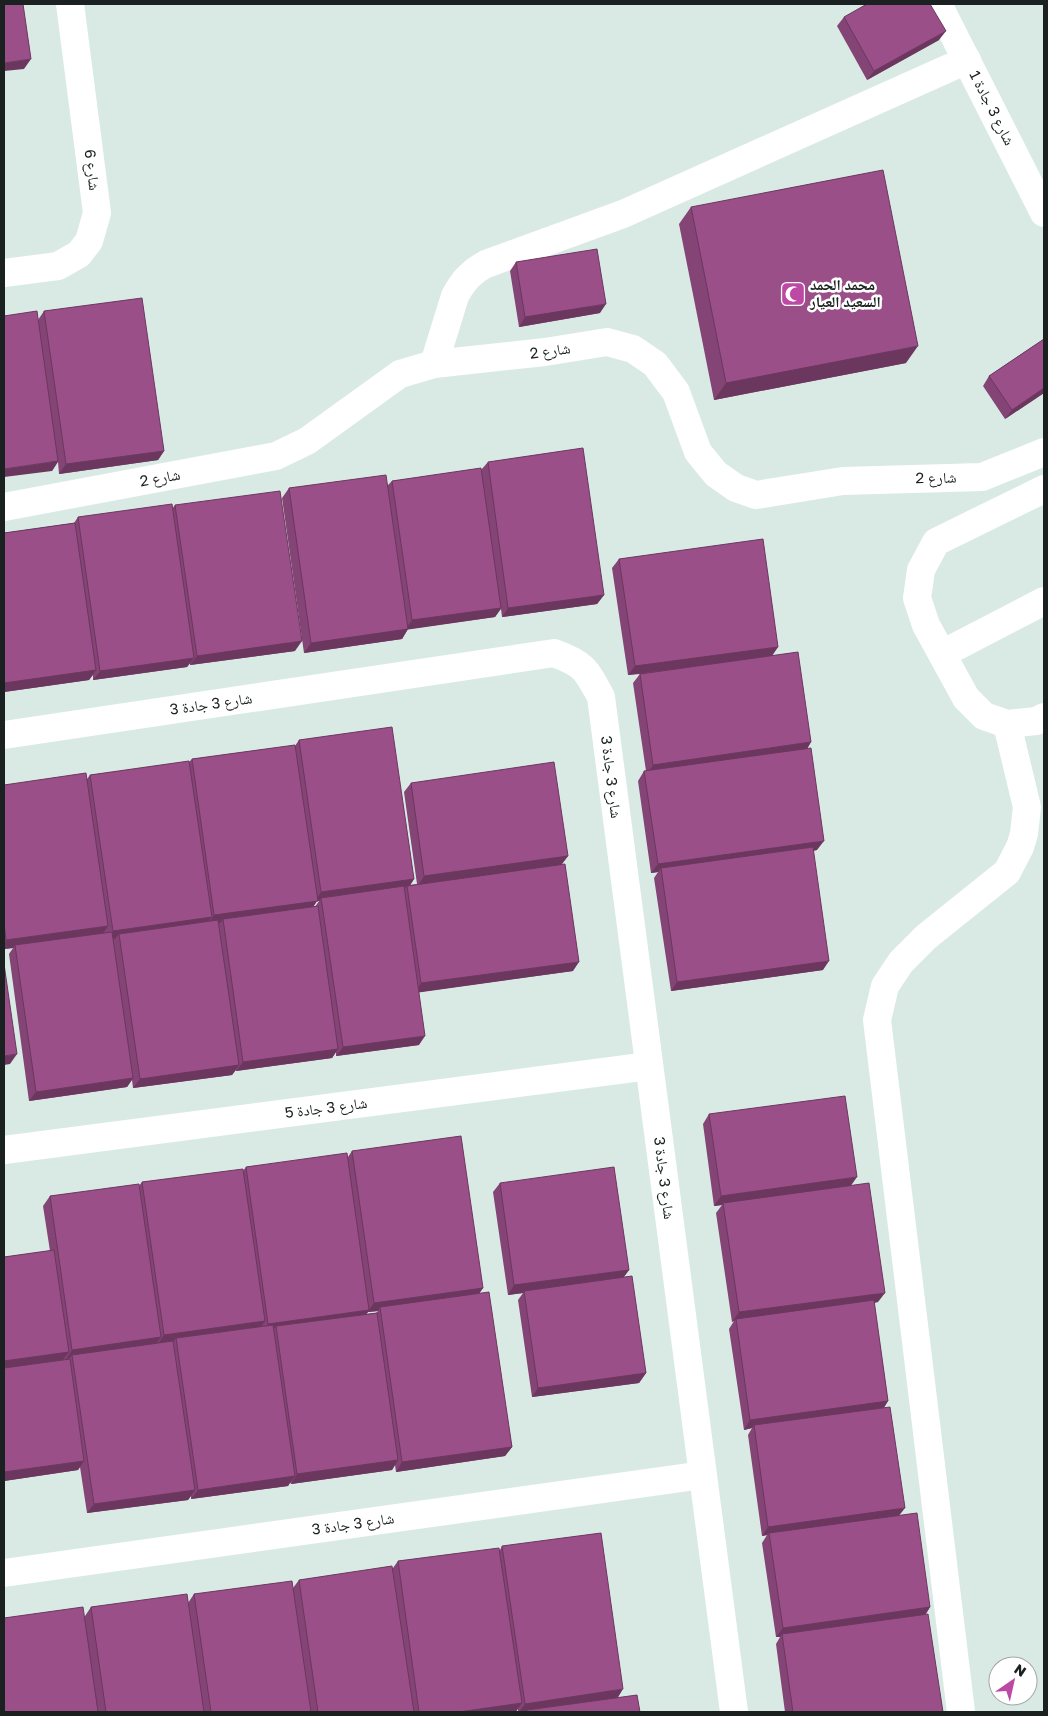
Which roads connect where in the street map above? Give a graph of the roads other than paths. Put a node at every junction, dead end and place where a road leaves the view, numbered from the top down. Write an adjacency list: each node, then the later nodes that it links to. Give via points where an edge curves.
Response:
1 (70, 4): 5 (street, شارع 6, via 98,213 89,241 78,254 58,266)
2 (938, 4): 3 (street, شارع 3 جادة 1)
3 (967, 60): 4 (street, شارع 3 جادة 1); 6 (street, via 623,214 486,264 461,286)
4 (1044, 213)
5 (4, 273)
6 (434, 364): 7 (street, شارع 2, via 607,342 633,350 655,364 676,392 698,452 716,474 736,488 756,495 843,481 982,478); 9 (street, شارع 2, via 400,374 307,441 276,456)
7 (1044, 452)
8 (1044, 489): 11 (street, via 936,542 921,570 917,598 926,625)
9 (4, 506)
10 (1044, 601): 11 (street)
11 (942, 654): 13 (street, via 966,698 984,716)
12 (1044, 716): 13 (street, via 1036,721)
13 (1007, 724): 20 (street, via 1027,807 1020,846 1007,872 926,937 901,962 885,986 877,1020)
14 (4, 735): 15 (street, شارع 3 جادة 3, via 554,653 572,660 588,672 601,697)
15 (649, 1066): 16 (street, شارع 3 جادة 5); 17 (street, شارع 3 جادة 3)
16 (4, 1150)
17 (703, 1475): 18 (street, شارع 3 جادة 3); 19 (street, شارع 3 جادة 3)
18 (4, 1573)
19 (734, 1712)
20 (962, 1712)

